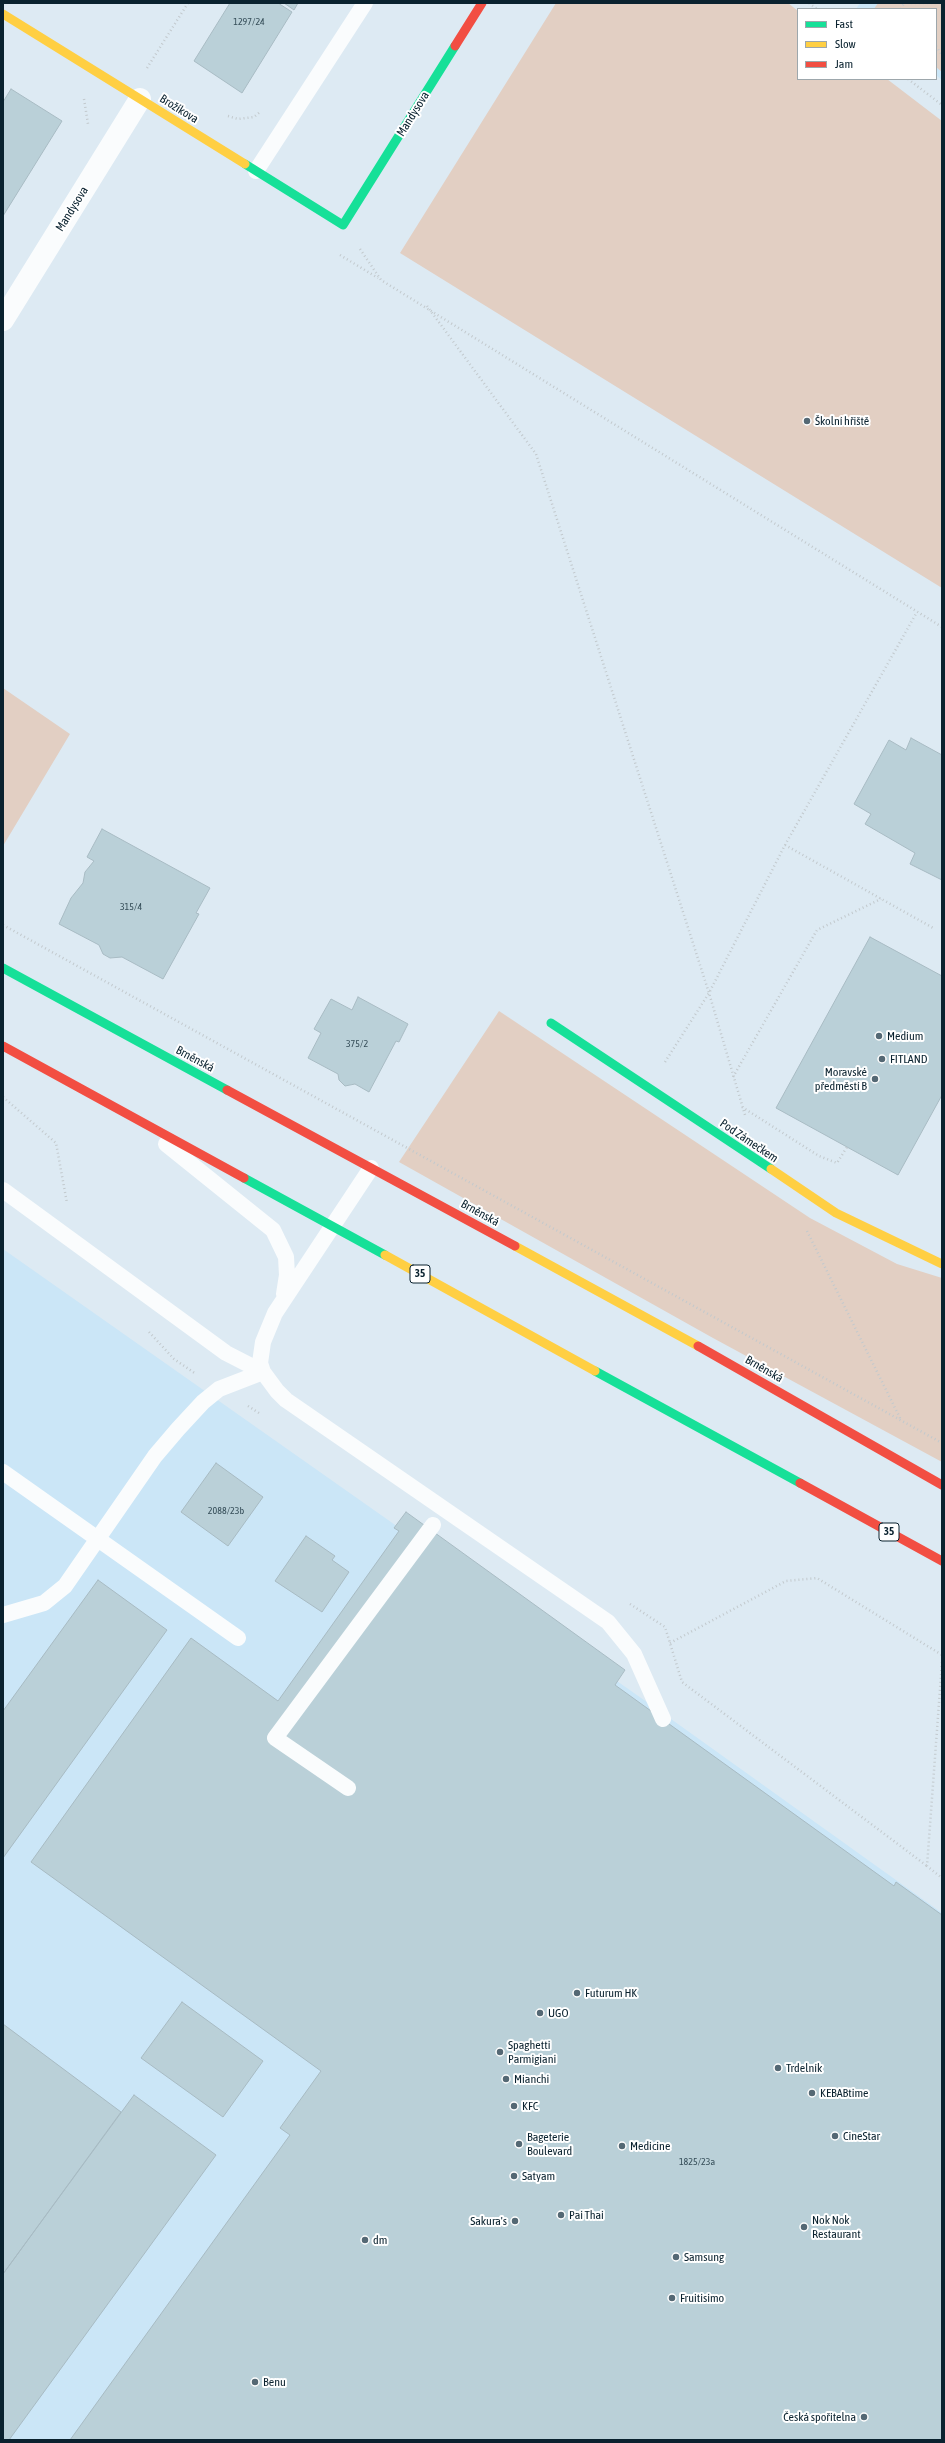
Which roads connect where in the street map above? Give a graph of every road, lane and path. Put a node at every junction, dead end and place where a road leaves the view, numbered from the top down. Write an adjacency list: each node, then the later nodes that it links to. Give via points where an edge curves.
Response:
1 (188, 3): 7 (path, via 147,68)
2 (365, 3): 13 (lane)
3 (482, 3): 14 (main road, Mandysova)
4 (911, 3): 5 (path)
5 (941, 3)
6 (3, 14): 9 (main road, Brožíkova)
7 (154, 73)
8 (909, 80): 10 (path)
9 (140, 99): 13 (main road, Brožíkova); 16 (street, Mandysova)
10 (942, 105)
11 (263, 109): 12 (path, via 254,117 238,119)
12 (221, 114)
13 (256, 171): 14 (main road, Brožíkova)
14 (343, 225): 15 (path, via 381,280)
15 (427, 306): 17 (path); 24 (path, via 536,454)
16 (3, 320)
17 (917, 612): 18 (path); 19 (path)
18 (942, 627)
19 (785, 845): 20 (path); 24 (path)
20 (881, 899): 22 (path); 27 (path, via 817,930)
21 (3, 925): 40 (path)
22 (935, 930)
23 (3, 968): 33 (main road, Brněnská)
24 (710, 993): 27 (path); 28 (path)
25 (551, 1023): 28 (main road, Pod Zámečkem)
26 (3, 1046): 30 (main road, 35)
27 (733, 1077): 29 (path)
28 (648, 1087): 37 (main road, Pod Zámečkem, via 836,1213)
29 (741, 1107): 31 (path); 32 (path, via 820,1156 837,1163)
30 (135, 1119): 36 (main road, 35); 38 (lane, via 273,1230 286,1257 287,1275)
31 (747, 1121)
32 (847, 1147)
33 (371, 1168): 36 (lane); 43 (main road, Brněnská, via 728,1362)
34 (3, 1190): 39 (lane, via 226,1353)
35 (804, 1224): 40 (path)
36 (333, 1226): 38 (lane); 46 (main road, 35)
37 (942, 1264)
38 (283, 1299): 39 (lane, via 263,1342 260,1363)
39 (263, 1372): 45 (lane, via 219,1389 203,1402 165,1442); 51 (lane, via 286,1400 608,1622 634,1654)
40 (901, 1420): 41 (path)
41 (941, 1442)
42 (3, 1472): 45 (lane)
43 (942, 1485)
44 (433, 1525): 52 (lane, via 275,1738)
45 (98, 1539): 47 (lane, via 65,1586 56,1594 29,1608); 48 (lane)
46 (942, 1561)
47 (3, 1614)
48 (238, 1638)
49 (942, 1655): 53 (path, via 817,1578 786,1581 670,1642 682,1682)
50 (942, 1662): 53 (path)
51 (663, 1719)
52 (348, 1788)
53 (927, 1866): 54 (path)
54 (942, 1878)

